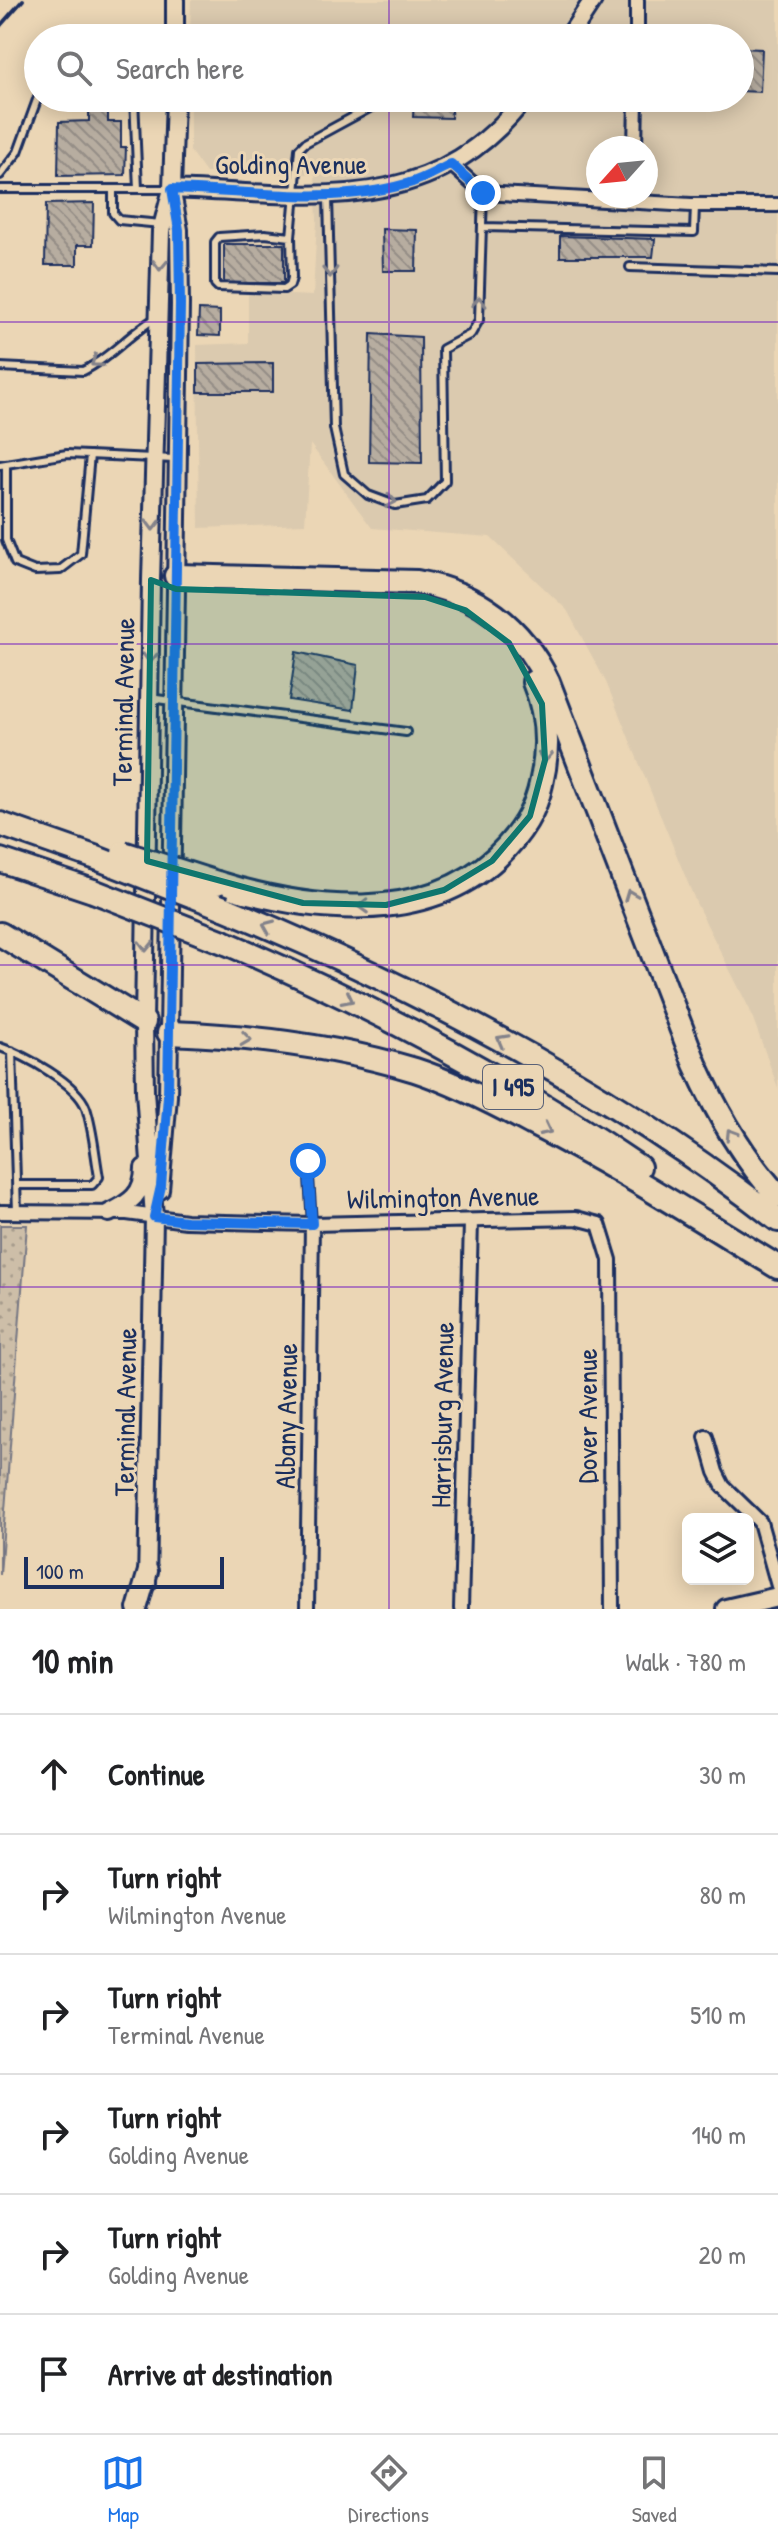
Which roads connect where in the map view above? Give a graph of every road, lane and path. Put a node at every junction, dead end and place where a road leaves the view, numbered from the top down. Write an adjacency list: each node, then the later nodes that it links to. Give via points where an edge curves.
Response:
1 (175, 0): 4 (main road)
2 (593, 0): 5 (main road)
3 (637, 0): 6 (street)
4 (175, 24)
5 (577, 24)
6 (637, 24)
7 (33, 112): 15 (lane, via 18,152)
8 (135, 112): 18 (lane)
9 (175, 112): 19 (main road, Terminal Avenue)
10 (362, 112): 21 (lane, via 299,149)
11 (513, 112): 14 (main road, Golding Avenue)
12 (636, 112): 13 (street)
13 (635, 136)
14 (451, 164): 20 (street); 22 (main road, Golding Avenue, via 407,184)
15 (0, 175)
16 (0, 189): 17 (lane)
17 (113, 189): 18 (lane); 27 (lane, via 113,213 119,220)
18 (138, 189): 19 (lane)
19 (172, 189): 21 (main road, Golding Avenue); 27 (main road, Terminal Avenue); 36 (main road, Terminal Avenue, via 179,230)
20 (483, 193): 23 (street); 28 (lane)
21 (295, 194): 22 (main road, Golding Avenue); 29 (lane)
22 (328, 194): 28 (lane, one-way to 28, via 334,428 344,474 368,495 395,505 427,500 445,481 443,349 471,334 479,320)
23 (586, 197)
24 (658, 201): 25 (street)
25 (695, 205): 26 (street); 28 (lane, via 694,232)
26 (778, 205)
27 (163, 224): 32 (main road, Terminal Avenue, one-way to 32)
28 (482, 227)
29 (291, 237): 29 (lane, via 292,278 284,289 215,284 219,237)
30 (630, 267): 31 (lane)
31 (778, 272)
32 (159, 316): 33 (lane, one-way to 33, via 83,371); 35 (main road, Terminal Avenue)
33 (0, 367)
34 (90, 455): 35 (lane); 37 (lane); 37 (lane, via 81,554 60,570 35,571 15,563 6,540)
35 (154, 458): 36 (lane); 38 (main road, Terminal Avenue, one-way to 38)
36 (178, 459): 39 (main road, Terminal Avenue)
37 (3, 464)
38 (151, 580): 39 (main road); 40 (main road, Terminal Avenue, one-way to 40)
39 (176, 582): 41 (main road, Terminal Avenue); 44 (highway, one-way to 44, bridge, via 399,594 453,604 509,643 533,679 545,718 543,776 530,816 492,861 457,884 386,905 287,901); 54 (highway, one-way to 39, via 739,1148 711,1099 548,682 513,629 471,599 417,582)
40 (149, 698): 41 (lane); 47 (main road, Terminal Avenue, one-way to 47)
41 (174, 701): 42 (lane); 48 (main road, Terminal Avenue)
42 (406, 732)
43 (0, 824): 44 (highway, I 495)
44 (92, 850): 59 (highway, I 495, one-way to 44, bridge, via 637,1121 528,1054 339,957)
45 (0, 860): 63 (highway, I 495, one-way to 63, bridge, via 226,943 438,1044 682,1196)
46 (0, 934): 47 (highway)
47 (144, 1022): 48 (main road); 51 (main road, Terminal Avenue)
48 (169, 1033): 58 (main road, Terminal Avenue, via 161,1186); 63 (highway, one-way to 63, via 341,1051 417,1071 482,1097 582,1149)
49 (0, 1047): 50 (lane)
50 (12, 1051): 53 (lane); 53 (lane, via 73,1088 86,1106 99,1177 92,1185)
51 (145, 1091): 57 (main road, via 144,1180 130,1203); 58 (main road, Terminal Avenue)
52 (308, 1161): 61 (lane)
53 (17, 1185): 56 (lane)
54 (778, 1196)
55 (0, 1212): 56 (street, Wilmington Avenue)
56 (17, 1212): 57 (street, Wilmington Avenue)
57 (109, 1213): 58 (street, Wilmington Avenue)
58 (154, 1217): 61 (street, Wilmington Avenue); 65 (main road, Terminal Avenue)
59 (778, 1220)
60 (471, 1222): 61 (street, Wilmington Avenue); 62 (street, Wilmington Avenue, via 576,1218); 70 (street, Harrisburg Avenue)
61 (312, 1224): 69 (street, Albany Avenue)
62 (599, 1224): 71 (street, Dover Avenue, via 610,1260)
63 (778, 1267)
64 (706, 1437): 66 (street, via 723,1486 760,1522)
65 (148, 1571): 68 (main road)
66 (778, 1586)
67 (766, 1602): 72 (main road)
68 (144, 1606)
69 (307, 1609)
70 (461, 1609)
71 (612, 1609)
72 (726, 1609)

